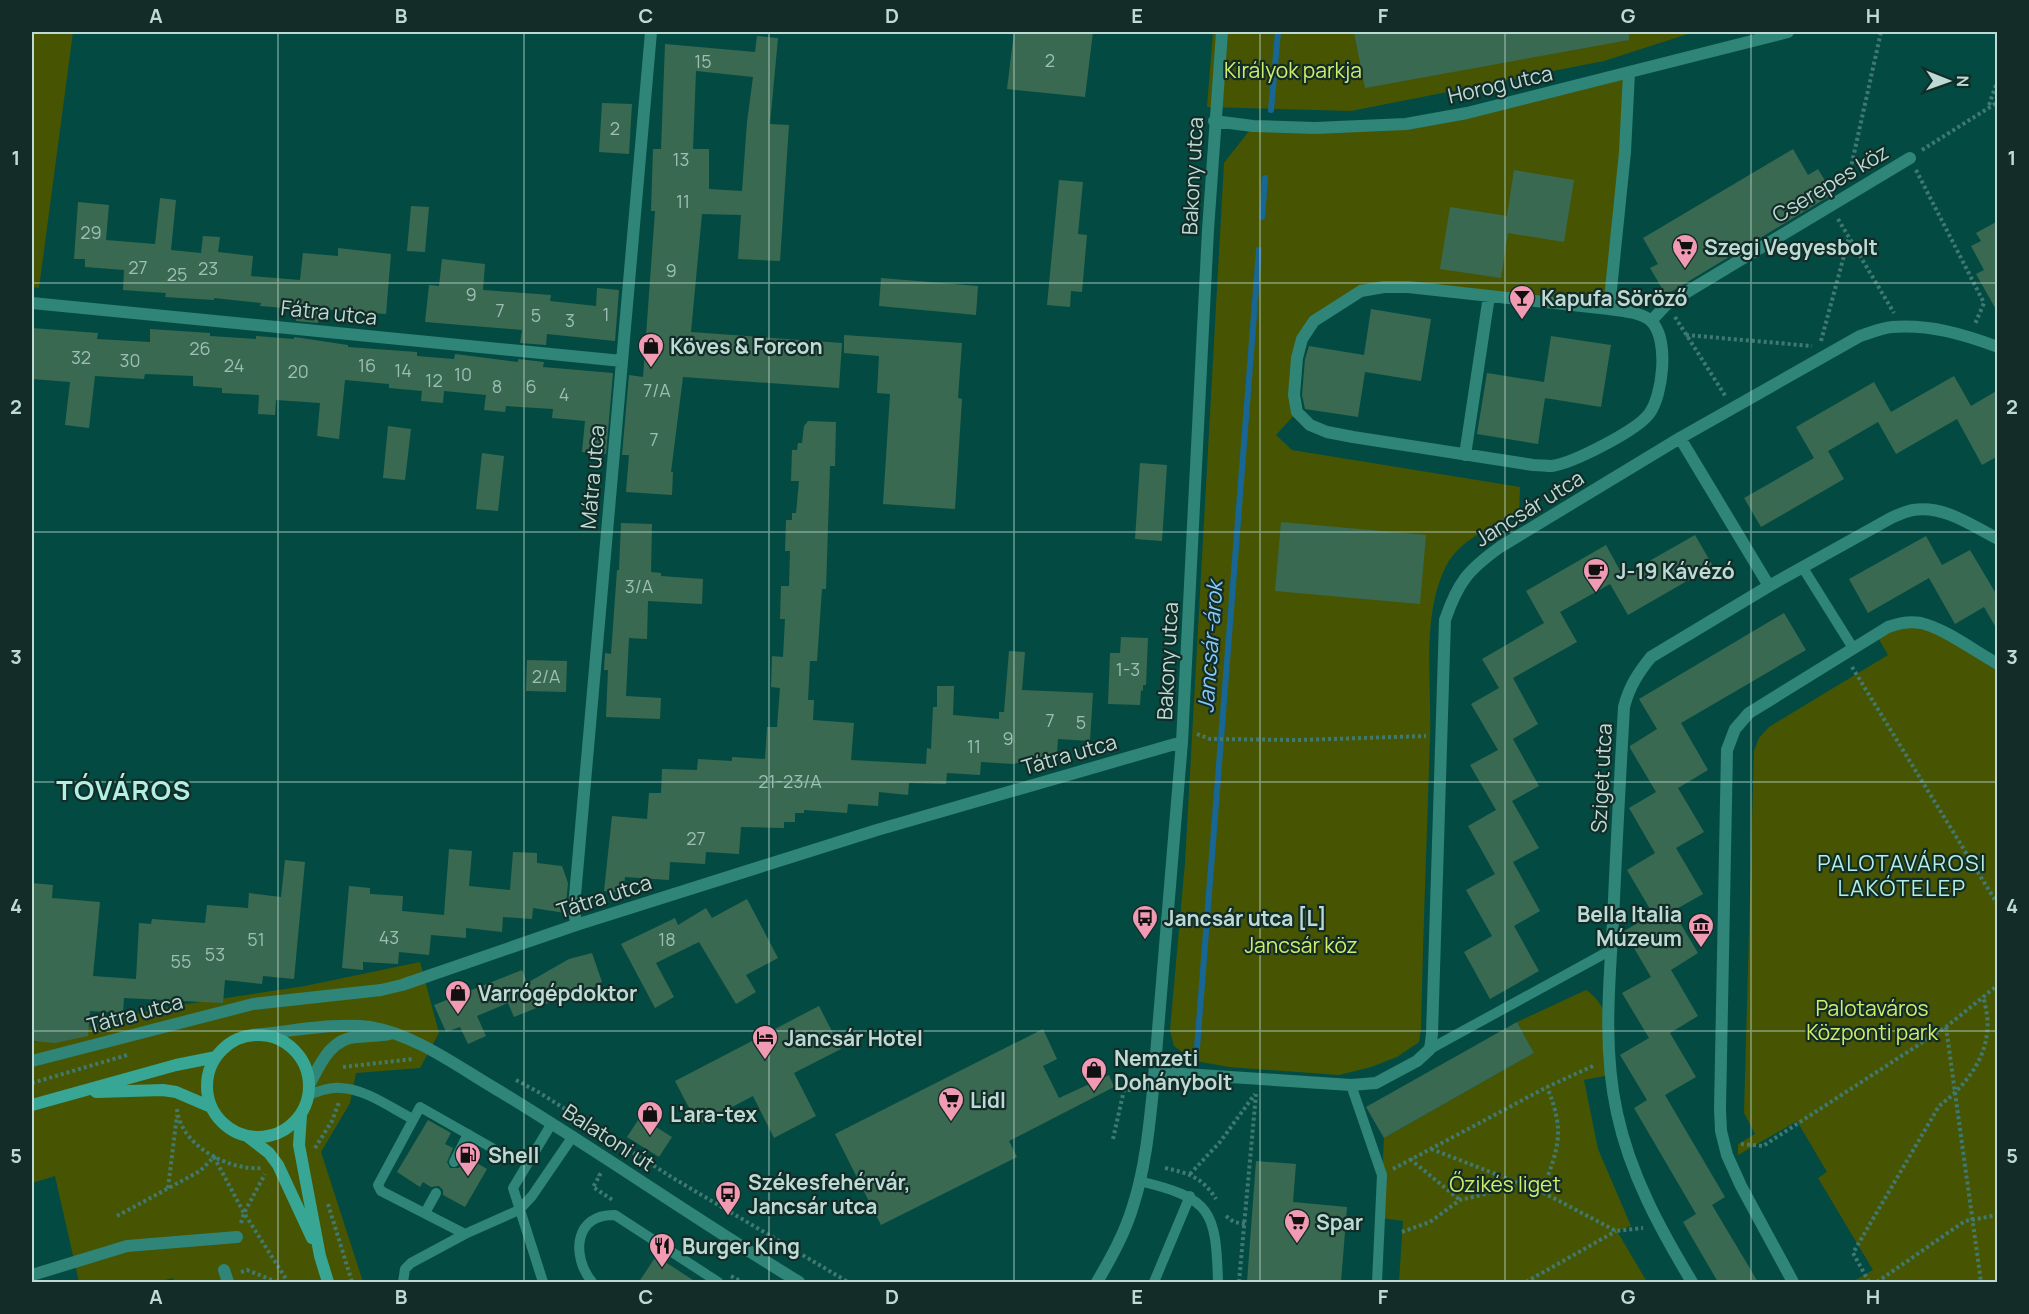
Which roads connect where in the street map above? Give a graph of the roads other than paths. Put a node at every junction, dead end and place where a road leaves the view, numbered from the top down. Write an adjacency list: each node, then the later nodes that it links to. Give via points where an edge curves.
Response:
1 (651, 32): 12 (street, Mátra utca)
2 (1222, 32): 5 (street, Bakony utca)
3 (1788, 32): 4 (street, Horog utca)
4 (1629, 73): 5 (street, Horog utca, via 1406,124 1315,128); 9 (street)
5 (1214, 121): 20 (street, Bakony utca)
6 (1910, 158): 10 (street, Cserepes köz, via 1667,304)
7 (1489, 296): 9 (street); 14 (street); 14 (street, via 1408,287 1361,291 1314,321 1302,339 1297,358 1297,412 1310,425 1353,437)
8 (32, 303): 12 (street, Fátra utca)
9 (1609, 309): 10 (street, via 1632,312)
10 (1651, 321): 14 (street, via 1660,336 1663,357 1658,393 1650,413 1637,427 1552,466)
11 (1998, 346): 13 (street, Jancsár utca, via 1932,327 1890,327 1860,336)
12 (622, 361): 21 (street, Mátra utca, via 574,907)
13 (1680, 438): 17 (street); 25 (street, Jancsár utca, via 1500,547 1463,579 1453,598 1445,620)
14 (1465, 454)
15 (1998, 539): 16 (street, Sziget utca, via 1953,515 1932,509 1912,510)
16 (1803, 568): 17 (street, Sziget utca); 18 (lane)
17 (1769, 586): 22 (street, Sziget utca, via 1652,657 1629,689 1624,707)
18 (1849, 651): 19 (street, via 1888,627 1903,622 1920,623); 62 (street, via 1749,713 1735,729 1726,750 1721,1131 1726,1155)
19 (1998, 664)
20 (1182, 742): 21 (street, Tátra utca, via 877,830); 28 (street, Bakony utca)
21 (576, 925): 27 (street, Tátra utca, via 402,985 253,1004)
22 (1611, 950): 25 (lane); 61 (street, Sziget utca, via 1608,1059 1616,1111 1626,1149 1659,1226)
23 (393, 1034): 24 (street, Balatoni út, via 348,1026); 30 (street, Balatoni út, via 355,1037 338,1043); 36 (street, Balatoni út, via 429,1049)
24 (252, 1035): 26 (main road, via 231,1043); 30 (main road, via 274,1038 290,1046 304,1063)
25 (1430, 1049): 29 (street, via 1417,1061 1376,1083)
26 (216, 1057): 31 (main road); 33 (main road, via 207,1089)
27 (32, 1061)
28 (1155, 1072): 29 (street); 42 (street, Bakony utca)
29 (1350, 1085): 60 (lane, via 1382,1175)
30 (309, 1090): 34 (main road); 35 (lane, via 342,1088 364,1094)
31 (74, 1093): 32 (main road); 33 (main road, via 176,1092)
32 (32, 1106)
33 (211, 1107): 37 (main road, via 227,1126)
34 (301, 1114): 37 (main road, via 276,1134); 49 (main road, via 299,1145)
35 (413, 1119): 38 (lane, via 420,1107); 46 (lane, via 378,1185 381,1191)
36 (552, 1123): 39 (street, Balatoni út); 45 (lane, via 513,1188)
37 (243, 1134): 49 (main road, via 278,1165)
38 (468, 1134): 40 (lane); 41 (lane)
39 (573, 1136): 45 (lane); 56 (street, Balatoni út)
40 (501, 1153)
41 (454, 1162)
42 (1139, 1181): 44 (lane); 57 (street, Bakony utca, via 1118,1246)
43 (436, 1193): 46 (lane)
44 (1190, 1197): 58 (lane); 59 (lane, via 1200,1204 1213,1225)
45 (519, 1210): 47 (lane); 53 (lane)
46 (425, 1213): 47 (lane)
47 (465, 1234): 52 (lane, via 411,1263 405,1269)
48 (237, 1237): 50 (street, via 127,1246)
49 (320, 1256): 51 (main road)
50 (32, 1275)
51 (328, 1282)
52 (403, 1282)
53 (543, 1282)
54 (592, 1282): 55 (lane, via 578,1252 579,1240 594,1219 615,1215)
55 (718, 1282)
56 (799, 1282)
57 (1097, 1282)
58 (1154, 1282)
59 (1218, 1282)
60 (1377, 1282)
61 (1692, 1282)
62 (1793, 1282)

